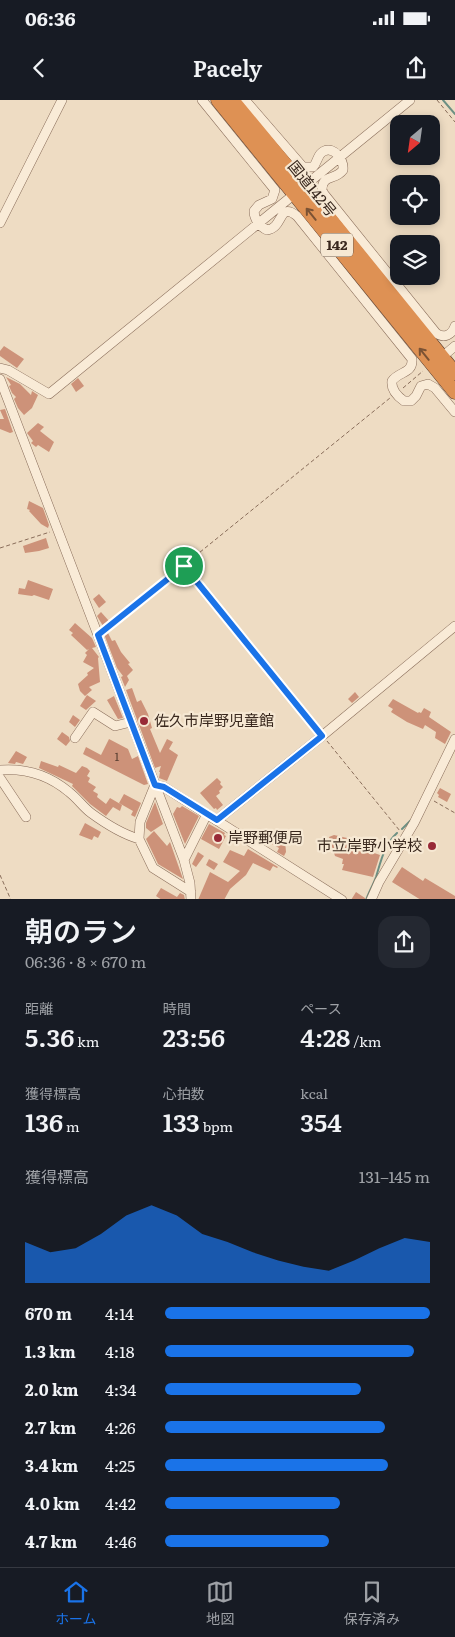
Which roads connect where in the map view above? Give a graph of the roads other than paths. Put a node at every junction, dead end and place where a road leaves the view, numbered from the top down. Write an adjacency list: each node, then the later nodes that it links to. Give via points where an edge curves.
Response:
1 (62, 100): 9 (street)
2 (202, 100): 10 (street, via 275,190 272,199 254,211)
3 (218, 100): 8 (highway, 国道142号 / 142)
4 (232, 100): 8 (highway, 国道142号 / 142)
5 (245, 100): 7 (street, via 303,167 312,167 324,151 332,151)
6 (410, 100): 7 (street)
7 (340, 157): 8 (street); 11 (street, via 343,170 338,176 323,182 324,194 436,333 445,336)
8 (300, 190): 10 (street); 13 (highway, 国道142号 / 142)
9 (0, 223)
10 (259, 223): 14 (street, via 48,394); 18 (street, via 270,230 276,227 283,214 290,212 298,216 412,359 408,371 396,375 392,381 396,394 404,401 411,401 421,386 428,384)
11 (455, 326)
12 (455, 346): 13 (street)
13 (437, 360): 15 (highway, 国道142号 / 142); 17 (highway, 国道142号 / 142)
14 (0, 368)
15 (455, 373)
16 (0, 379): 20 (street)
17 (455, 392)
18 (455, 412)
19 (455, 626): 28 (street)
20 (131, 722): 21 (street, via 115,726 93,712); 25 (street)
21 (74, 738)
22 (455, 739): 33 (street)
23 (0, 770): 29 (street, via 20,770 47,777 69,792 90,813)
24 (0, 778): 27 (street)
25 (155, 785): 26 (street, via 164,787); 29 (street, via 140,822); 30 (street)
26 (207, 814): 28 (street); 30 (street)
27 (26, 817)
28 (217, 820): 32 (street)
29 (140, 839): 31 (street, via 153,868)
30 (184, 860): 31 (street)
31 (191, 896)
32 (340, 899)
33 (371, 899)

